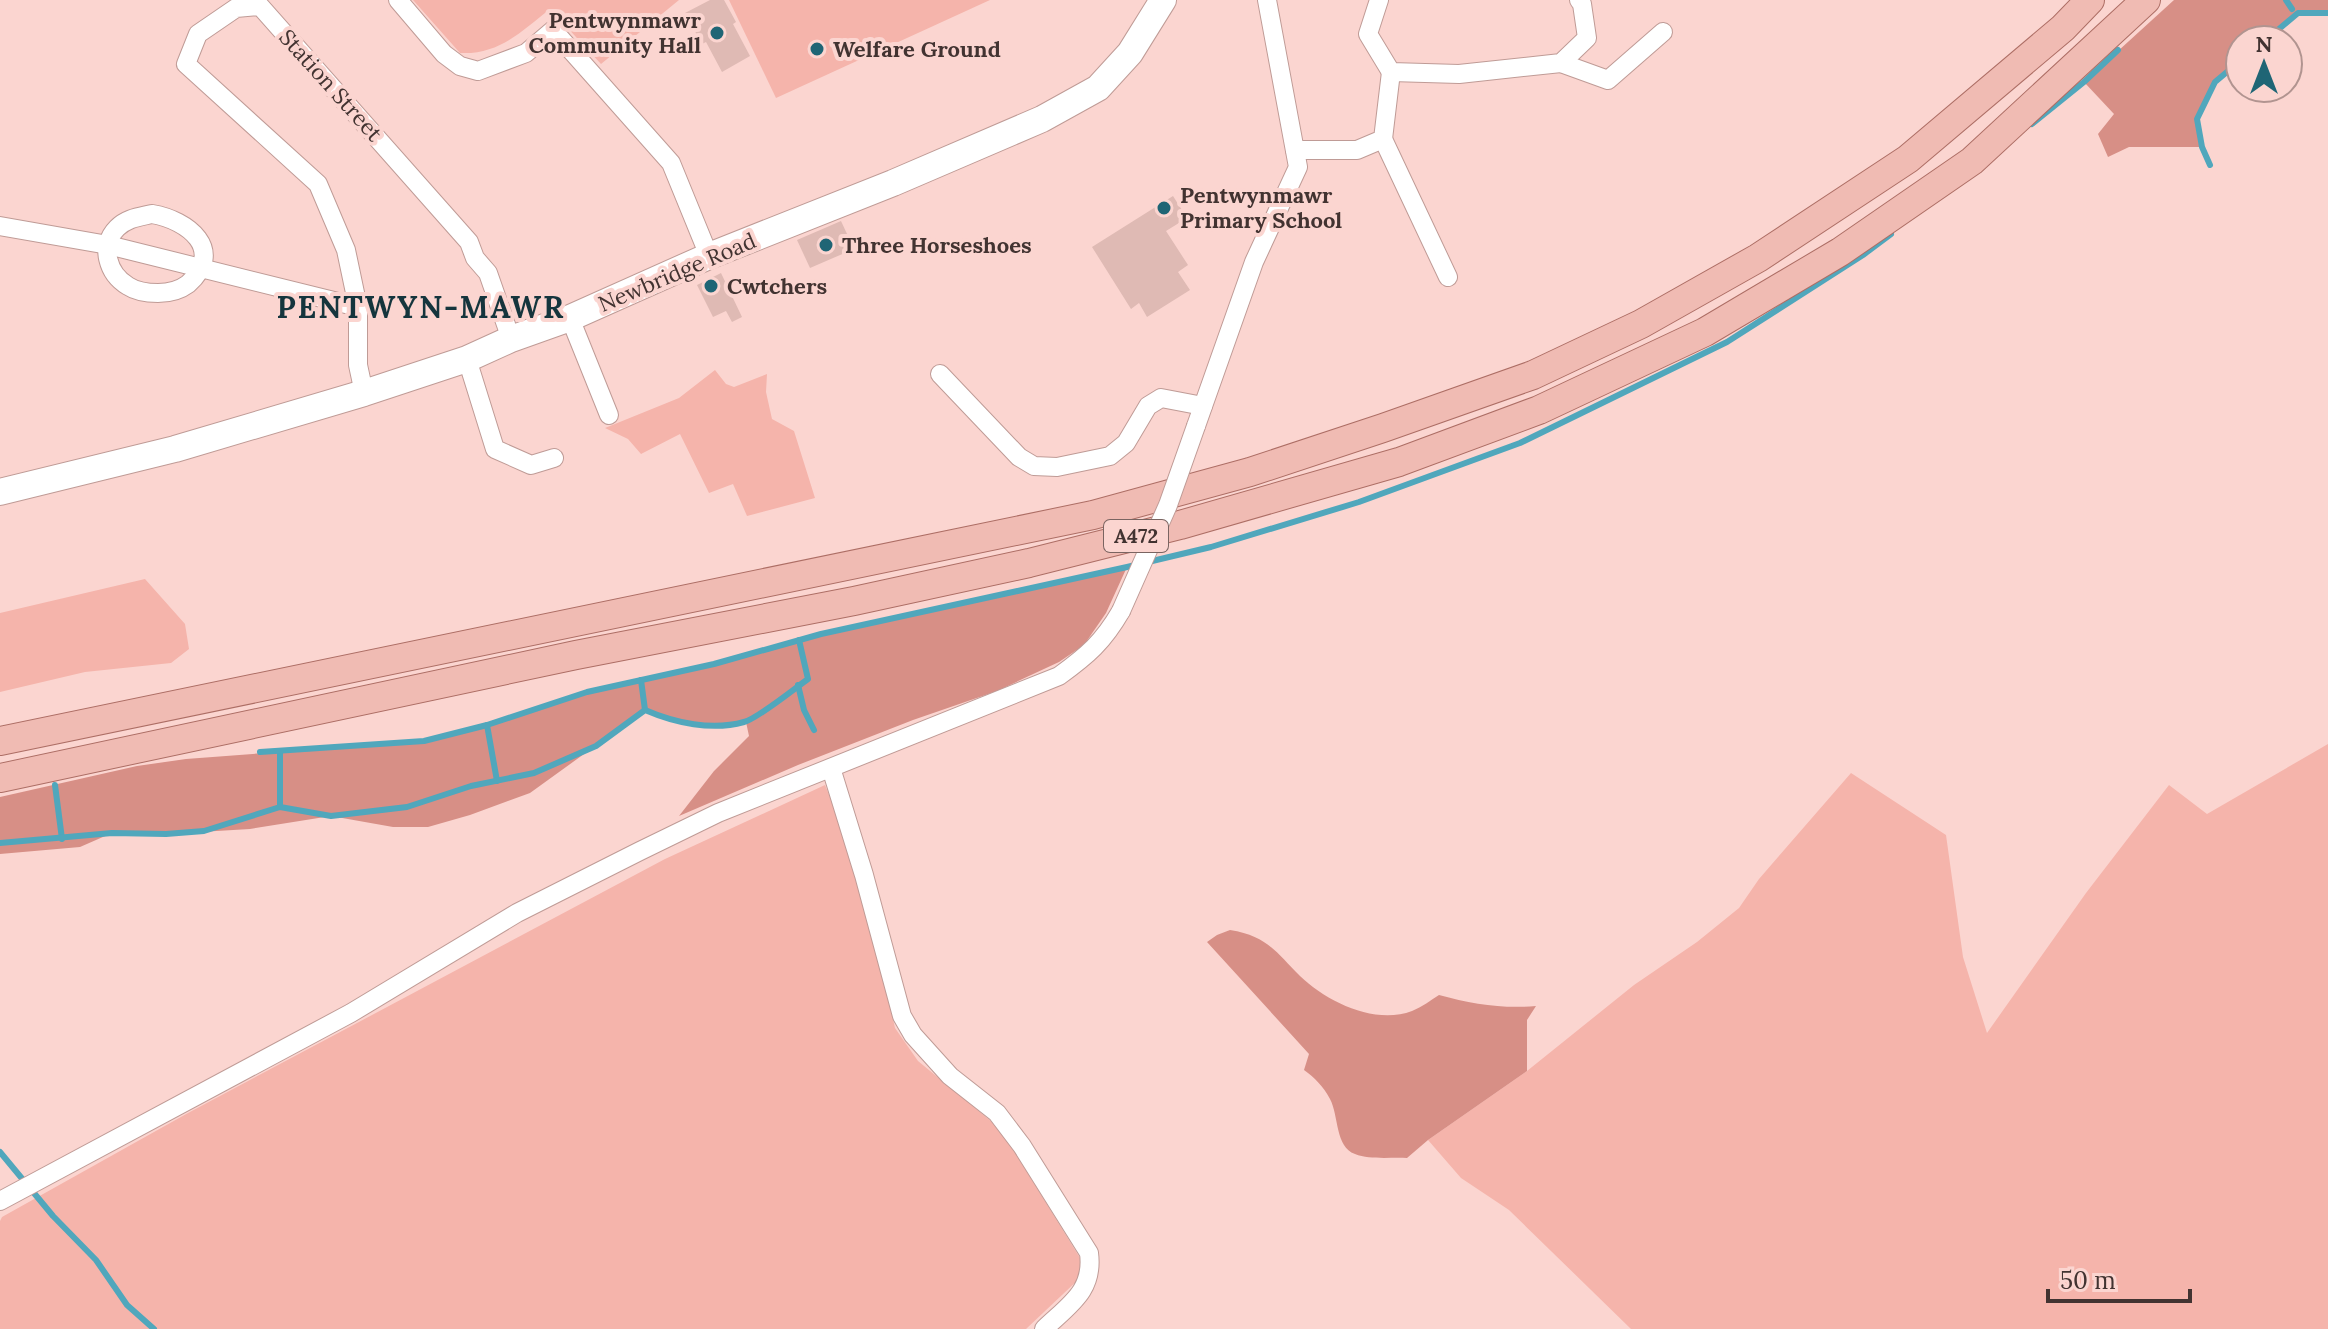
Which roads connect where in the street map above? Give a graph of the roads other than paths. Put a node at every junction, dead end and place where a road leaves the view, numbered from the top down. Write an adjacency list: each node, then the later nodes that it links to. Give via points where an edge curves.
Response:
1 (398, 0): 16 (street, via 444,54 478,71 526,53 553,30 671,163)
2 (1163, 0): 16 (street, Newbridge Road, via 1130,53 1098,88 1028,125)
3 (1267, 0): 13 (street)
4 (1379, 0): 11 (street, via 1368,34)
5 (1579, 0): 10 (street, via 1587,38)
6 (2090, 0): 29 (main road, A472, via 1908,159 1758,258 1641,324 1533,375 1250,472 1093,515)
7 (2146, 0): 31 (main road, A472, via 1972,161 1840,252 1705,332 1539,410 1413,457 1029,563)
8 (266, 3): 19 (street, Station Street, via 236,8 198,34 186,64 318,184 346,250); 21 (street, Station Street, via 469,242 488,273)
9 (1663, 32): 10 (street, via 1608,80)
10 (1561, 63): 11 (street, via 1459,74)
11 (1391, 72): 12 (street)
12 (1383, 139): 13 (street, via 1357,150); 18 (street)
13 (1295, 150): 25 (street, via 1298,167 1254,262)
14 (0, 226): 15 (street)
15 (108, 245): 17 (street); 17 (street, via 114,273 146,293 186,286); 17 (street, via 116,229 131,218 169,217 198,240 204,252)
16 (709, 256): 20 (street, Newbridge Road)
17 (202, 267): 19 (street)
18 (1448, 277)
19 (358, 307): 24 (street, Station Street, via 358,365)
20 (570, 318): 21 (street, Newbridge Road); 26 (street)
21 (511, 339): 22 (street, Newbridge Road)
22 (467, 359): 24 (street, Newbridge Road); 27 (street, via 495,449 531,465)
23 (940, 374): 25 (street, via 1019,457 1034,466 1110,456 1126,443 1148,406 1161,398)
24 (364, 393): 28 (street, Newbridge Road, via 175,449)
25 (1203, 406): 30 (street, bridge, via 1168,505 1121,611 1084,658 1059,676)
26 (609, 415)
27 (554, 458)
28 (0, 492)
29 (0, 741)
30 (831, 768): 32 (street, via 718,813 517,913 351,1013); 33 (street, via 902,1016 950,1076 997,1113 1089,1253 1091,1269 1080,1295)
31 (0, 778)
32 (0, 1201)
33 (1044, 1329)

